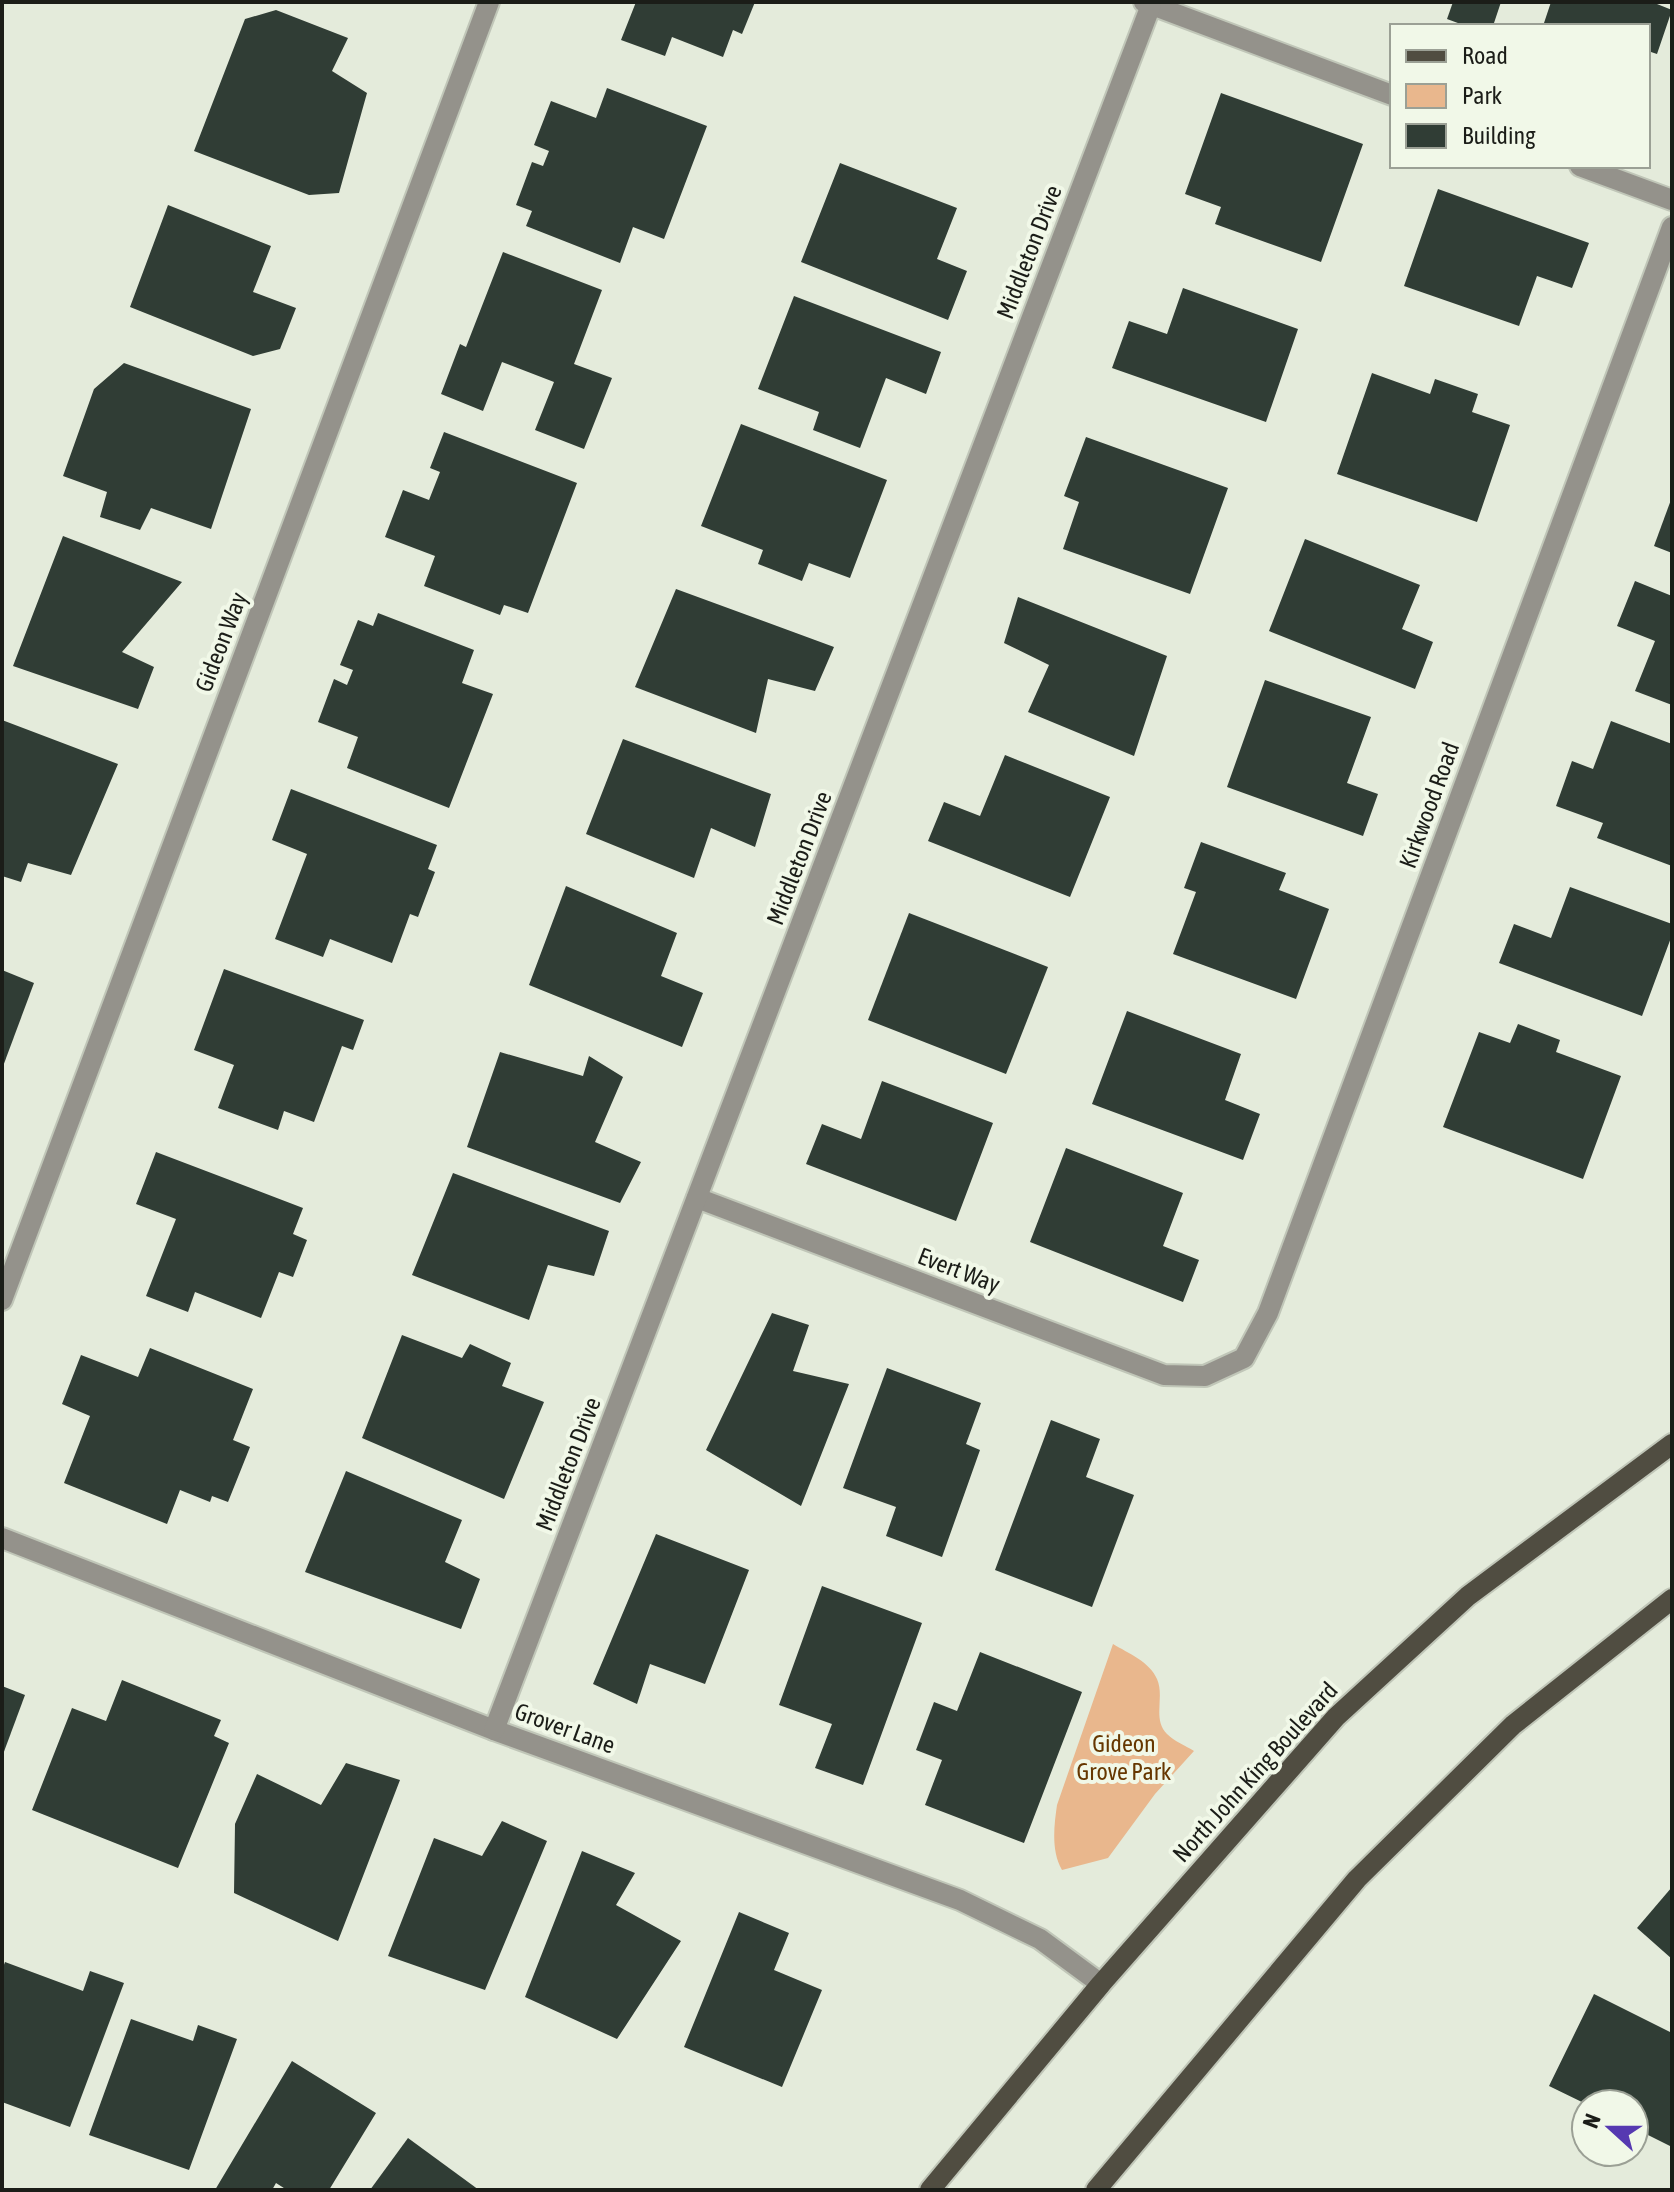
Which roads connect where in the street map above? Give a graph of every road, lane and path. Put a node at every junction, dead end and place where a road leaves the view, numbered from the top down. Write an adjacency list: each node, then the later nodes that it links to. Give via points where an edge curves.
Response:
1 (489, 2): 8 (street, Gideon Way)
2 (1148, 4): 3 (street); 7 (street, Middleton Drive)
3 (1390, 94)
4 (1585, 168): 5 (street)
5 (1672, 200)
6 (1672, 227): 9 (street, Kirkwood Road, via 1268,1313 1244,1358)
7 (697, 1198): 9 (street, Evert Way, via 1164,1375); 13 (street, Middleton Drive)
8 (2, 1300)
9 (1205, 1376)
10 (1672, 1444): 14 (main road, North John King Boulevard, via 1468,1596 1336,1717)
11 (2, 1538): 13 (street, Grover Lane)
12 (1672, 1599): 16 (main road, via 1513,1725 1357,1879)
13 (494, 1730): 14 (street, Grover Lane, via 960,1900 1040,1939)
14 (1101, 1984): 15 (main road, North John King Boulevard)
15 (930, 2190)
16 (1096, 2190)

